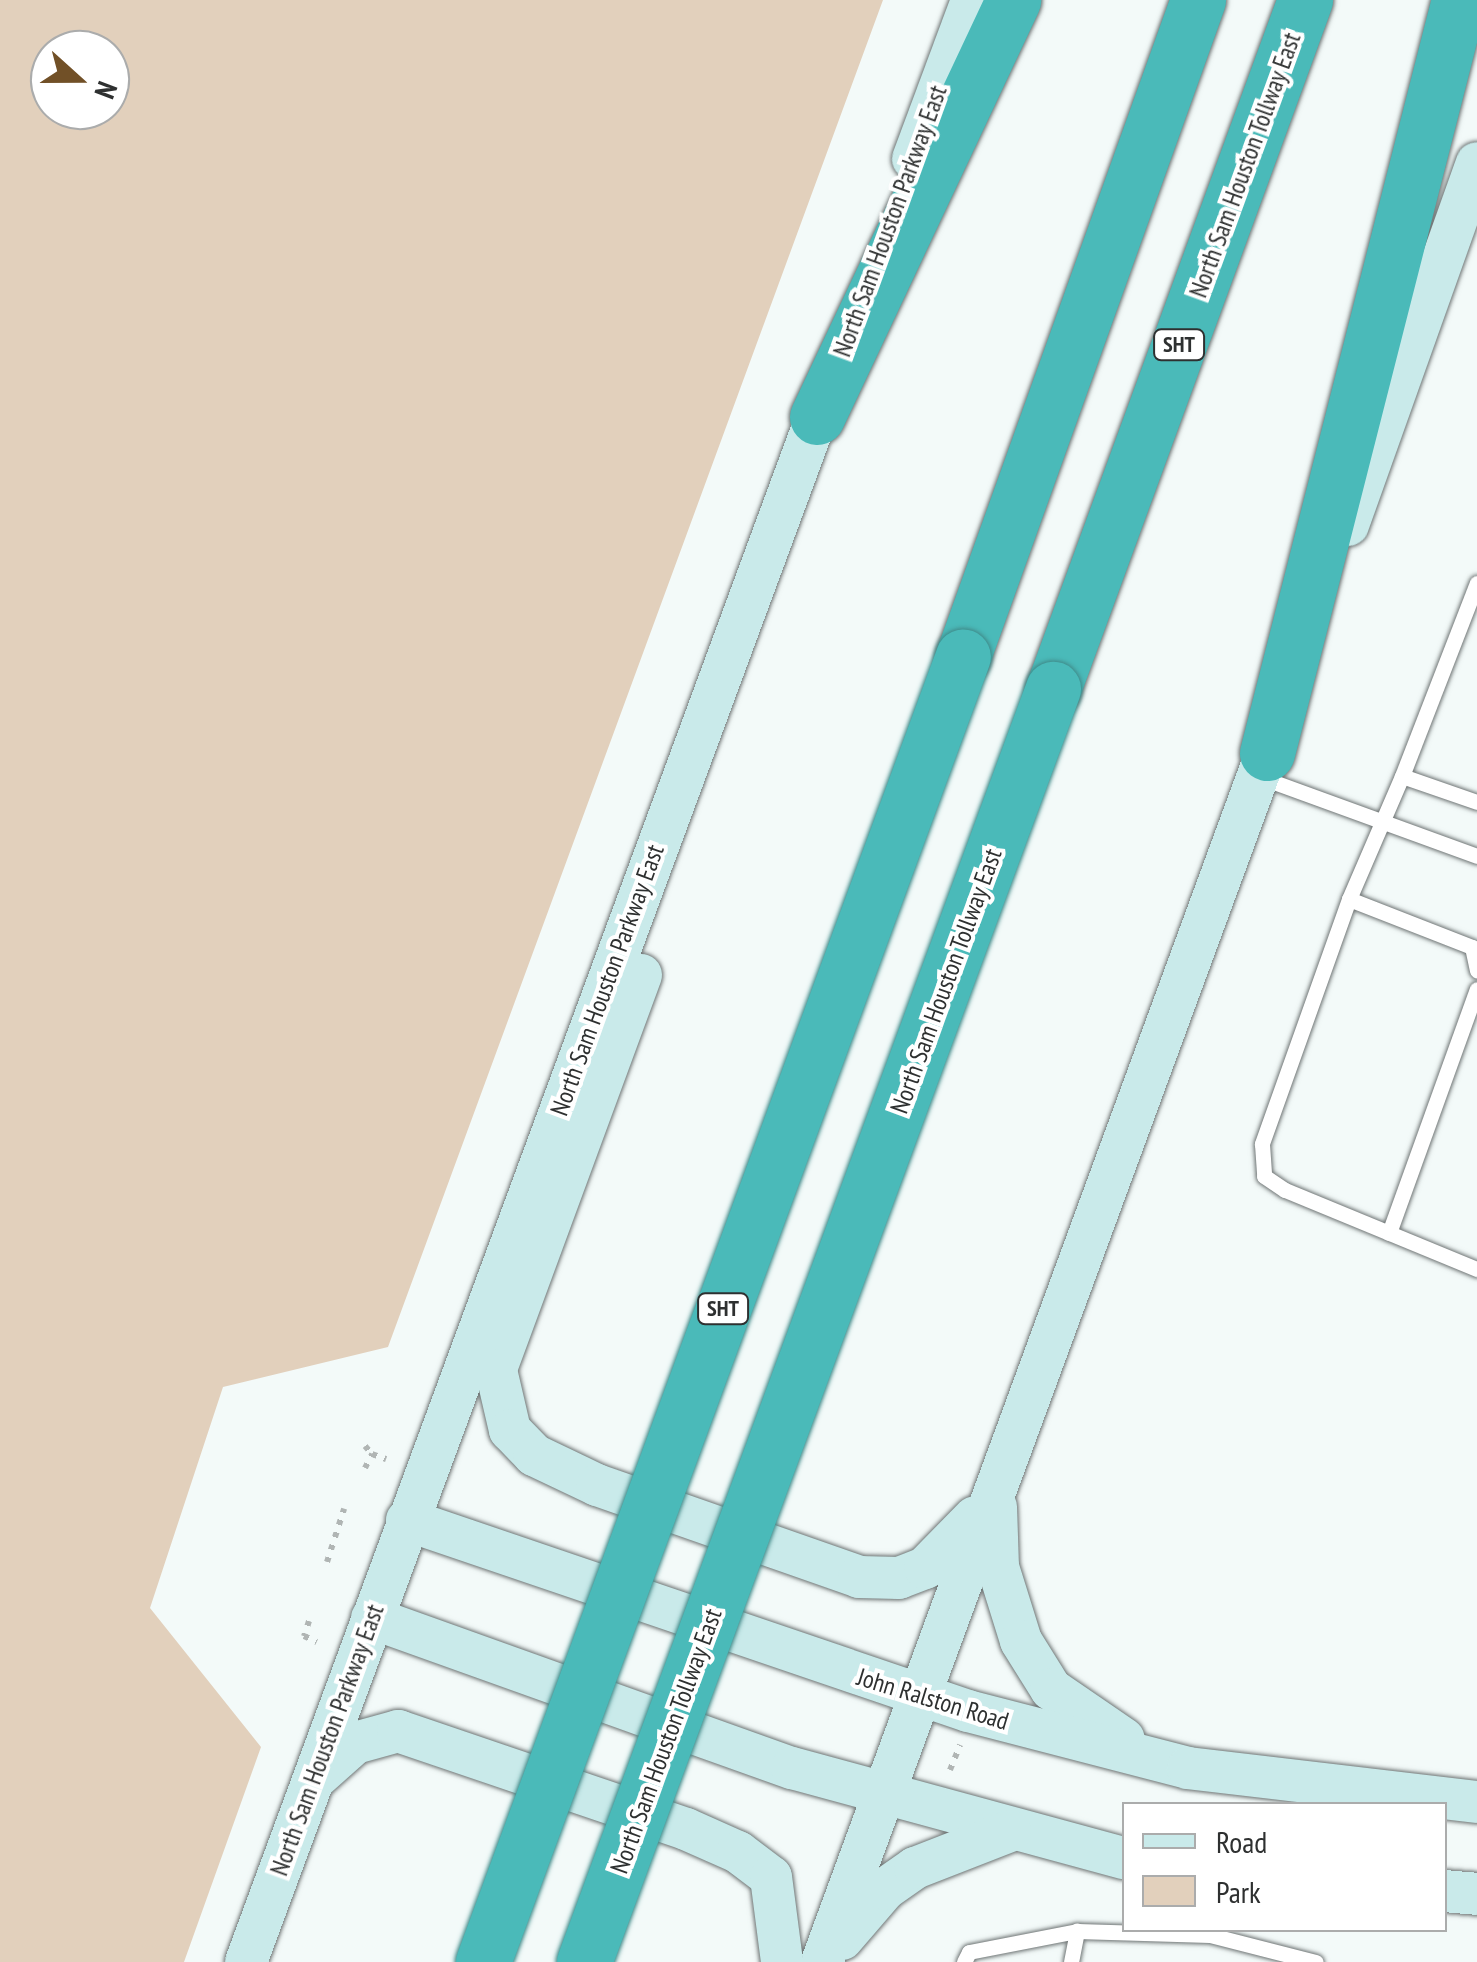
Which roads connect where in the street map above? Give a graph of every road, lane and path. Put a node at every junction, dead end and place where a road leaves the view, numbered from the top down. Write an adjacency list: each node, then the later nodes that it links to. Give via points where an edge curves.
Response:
1 (972, 0): 7 (main road, North Sam Houston Parkway East)
2 (1013, 0): 7 (highway)
3 (1198, 0): 47 (highway, SHT, bridge)
4 (1305, 0): 48 (highway, North Sam Houston Tollway East / SHT, bridge)
5 (1459, 0): 10 (highway)
6 (1477, 164): 10 (main road)
7 (817, 416): 9 (main road, North Sam Houston Parkway East)
8 (1477, 583): 11 (lane)
9 (696, 741): 24 (main road, via 654,939 496,1370 510,1430 534,1455 597,1485 860,1577 899,1578 925,1568); 26 (main road, North Sam Houston Parkway East)
10 (1263, 765): 13 (lane); 24 (main road)
11 (1402, 776): 12 (lane); 13 (lane)
12 (1477, 802)
13 (1385, 824): 14 (lane); 15 (lane)
14 (1476, 851)
15 (1349, 898): 16 (lane, via 1472,947); 18 (lane, via 1262,1144 1264,1176)
16 (1477, 970)
17 (1477, 990): 18 (lane)
18 (1389, 1233): 19 (lane)
19 (1477, 1269)
20 (365, 1446): 21 (path)
21 (372, 1454): 22 (path); 23 (path)
22 (386, 1459)
23 (366, 1468)
24 (990, 1494): 31 (main road); 33 (main road, via 1006,1606 1050,1689 1099,1727)
25 (344, 1509): 27 (path)
26 (407, 1520): 28 (main road, North Sam Houston Parkway East); 31 (main road, John Ralston Road)
27 (327, 1562)
28 (372, 1618): 35 (main road, North Sam Houston Parkway East); 36 (main road)
29 (309, 1621): 30 (path, via 299,1637)
30 (317, 1642)
31 (920, 1698): 33 (main road, John Ralston Road); 36 (main road)
32 (962, 1739): 34 (path)
33 (1188, 1768): 37 (main road, John Ralston Road)
34 (948, 1775)
35 (312, 1781): 46 (main road, North Sam Houston Parkway East); 49 (main road, via 354,1742 398,1730 686,1829 738,1852 771,1876)
36 (884, 1796): 38 (main road); 50 (main road)
37 (1477, 1802)
38 (1010, 1831): 39 (main road); 50 (main road, via 926,1862 884,1889)
39 (1122, 1858)
40 (1447, 1891): 41 (main road)
41 (1477, 1894)
42 (1078, 1931): 43 (lane); 51 (lane, via 969,1952); 52 (lane)
43 (1122, 1931)
44 (1171, 1932): 45 (lane)
45 (1258, 1937): 53 (lane)
46 (246, 1962)
47 (482, 1962)
48 (584, 1962)
49 (782, 1962)
50 (822, 1962)
51 (964, 1962)
52 (1071, 1962)
53 (1316, 1962)

